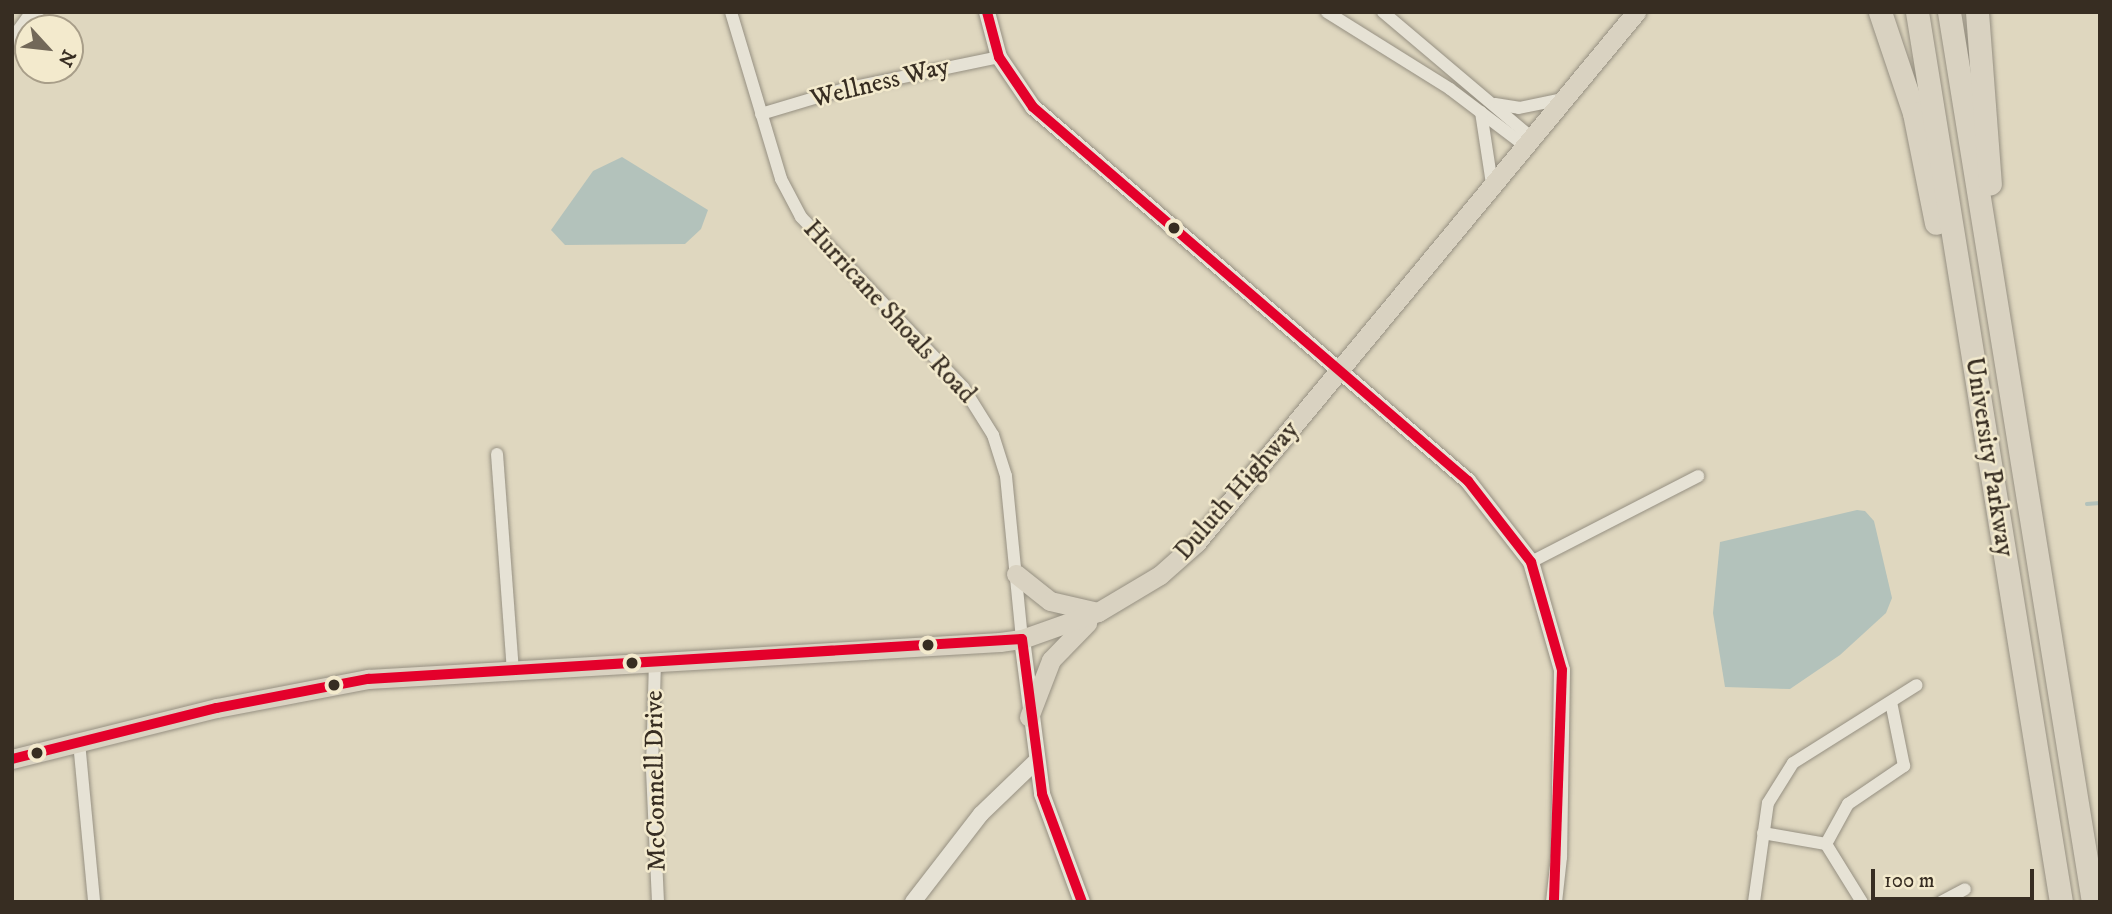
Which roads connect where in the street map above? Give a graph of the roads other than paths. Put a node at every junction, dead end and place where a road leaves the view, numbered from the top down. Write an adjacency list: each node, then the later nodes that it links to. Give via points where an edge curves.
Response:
1 (35, 12): 11 (main road)
2 (731, 12): 15 (street, Hurricane Shoals Road)
3 (987, 12): 12 (street)
4 (1327, 12): 14 (street)
5 (1383, 12): 14 (street)
6 (1636, 12): 13 (main road, Duluth Highway)
7 (1880, 12): 20 (highway, via 1914,113 1956,334)
8 (1917, 12): 20 (highway, University Parkway)
9 (1949, 12): 18 (highway, University Parkway)
10 (1977, 12): 18 (highway)
11 (12, 44)
12 (999, 57): 15 (street, Wellness Way, via 870,83); 19 (street, via 1033,107)
13 (1562, 99): 14 (street, via 1513,108); 16 (main road, Duluth Highway)
14 (1484, 106): 16 (street); 17 (street)
15 (761, 114): 24 (street, Hurricane Shoals Road, via 781,179 808,228 949,373 985,418 1006,476)
16 (1527, 141): 17 (main road, Duluth Highway)
17 (1492, 184): 19 (main road, Duluth Highway)
18 (1995, 296): 47 (highway, University Parkway)
19 (1339, 371): 23 (street, via 1468,481); 25 (main road, Duluth Highway, via 1196,543 1151,581)
20 (1982, 413): 46 (highway, University Parkway)
21 (497, 454): 28 (street)
22 (1698, 477): 23 (street)
23 (1531, 562): 42 (street, via 1562,670)
24 (1016, 574): 25 (main road, via 1050,601); 26 (street, Hurricane Shoals Road)
25 (1098, 612): 26 (main road, Duluth Highway); 31 (main road, via 1051,660)
26 (1022, 639): 27 (main road, Duluth Highway); 31 (street, Hurricane Shoals Road)
27 (655, 660): 28 (main road, Duluth Highway); 39 (street, McConnell Drive, via 652,770)
28 (513, 670): 32 (main road, Duluth Highway, via 331,685)
29 (1917, 685): 30 (street)
30 (1891, 702): 35 (street, via 1793,763 1768,803); 36 (street, via 1904,766 1848,804)
31 (1029, 718): 34 (street, Hurricane Shoals Road)
32 (79, 742): 33 (main road, Duluth Highway); 38 (street)
33 (12, 759)
34 (1035, 762): 40 (street, via 995,798); 41 (street, Hurricane Shoals Road, via 1050,825)
35 (1763, 833): 36 (street); 43 (street)
36 (1826, 844): 44 (street)
37 (1965, 889): 45 (street)
38 (94, 902)
39 (658, 902)
40 (913, 902)
41 (1082, 902)
42 (1554, 902)
43 (1754, 902)
44 (1863, 902)
45 (1941, 902)
46 (2061, 902)
47 (2092, 902)

